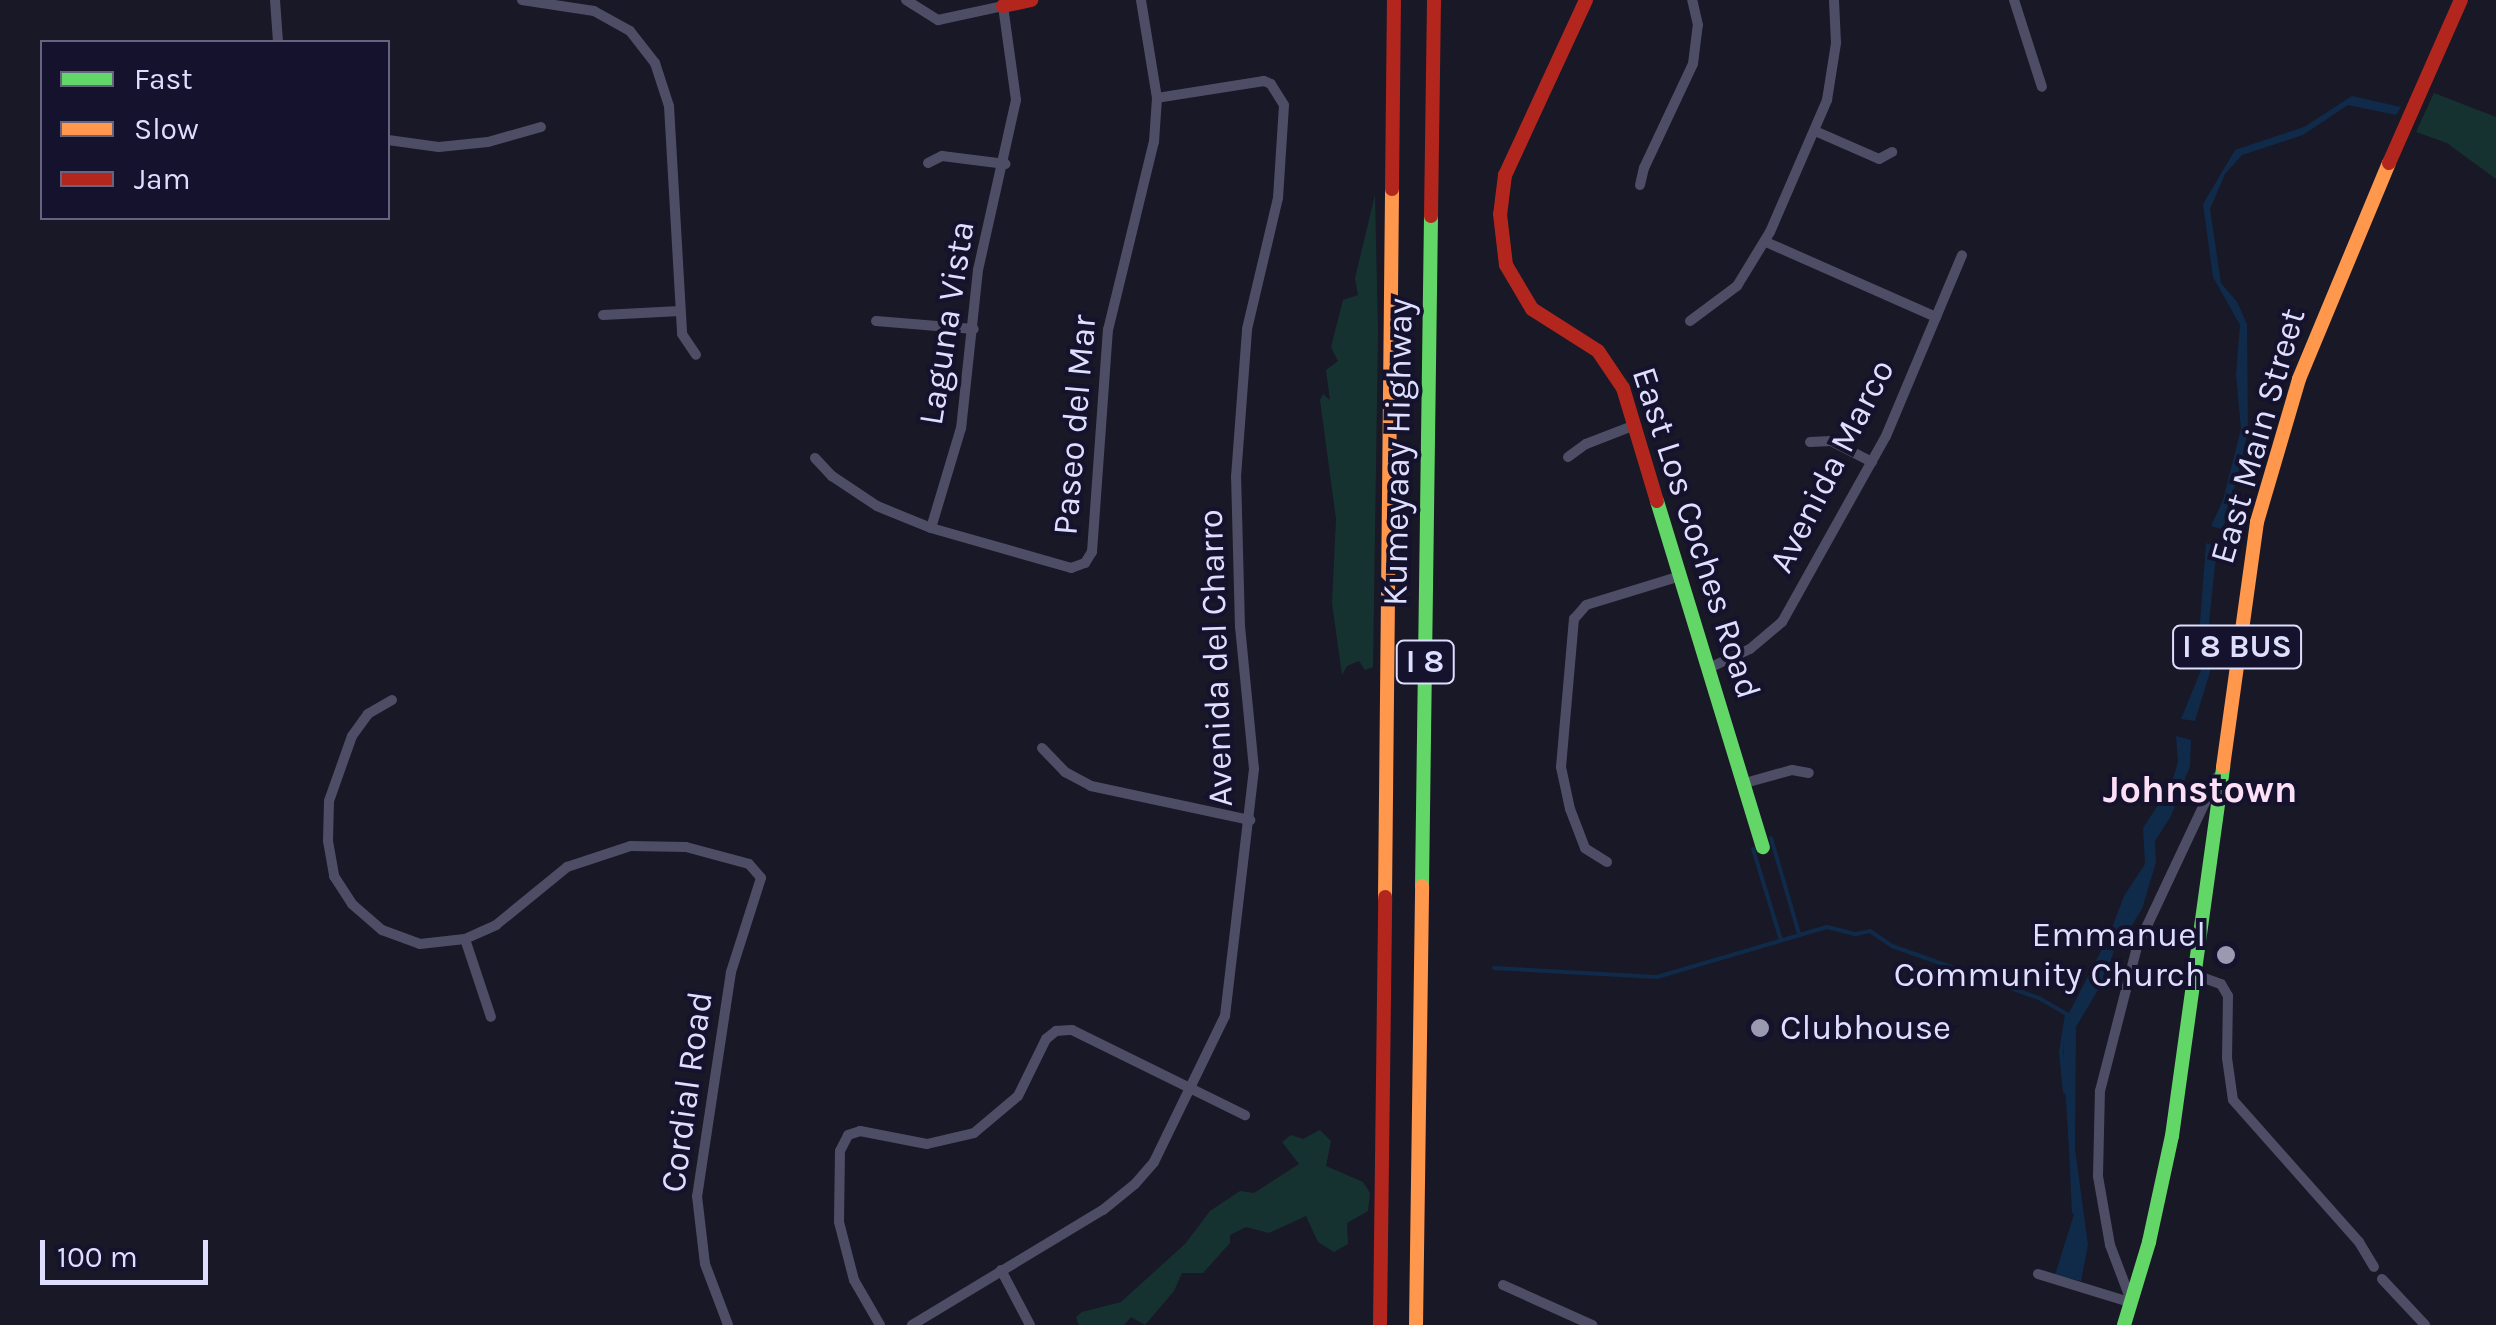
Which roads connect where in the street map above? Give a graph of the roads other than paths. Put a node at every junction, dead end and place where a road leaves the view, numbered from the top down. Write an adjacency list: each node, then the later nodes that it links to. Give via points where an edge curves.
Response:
1 (275, 0): 14 (street)
2 (522, 0): 26 (street, via 594,11 630,31 655,63 669,106)
3 (906, 0): 13 (street, via 938,20)
4 (1031, 0): 13 (main road)
5 (1140, 0): 16 (street, Paseo del Mar)
6 (1394, 0): 64 (main road, Kumeyaay Highway / I 8)
7 (1434, 0): 65 (main road, Kumeyaay Highway / I 8)
8 (1586, 0): 33 (main road, East Los Coches Road, via 1504,174 1502,239 1506,265 1524,299 1606,359)
9 (1692, 0): 23 (street, via 1698,25 1694,64)
10 (1834, 0): 18 (street, via 1834,62)
11 (2014, 0): 15 (street)
12 (2461, 0): 43 (main road, East Main Street / I 8 BUS, via 2299,379 2250,558)
13 (1003, 6): 22 (street, Laguna Vista, via 1016,100)
14 (278, 40)
15 (2042, 86)
16 (1157, 98): 38 (street, Paseo del Mar, via 1154,142 1108,330 1092,552 1071,568); 46 (street, Avenida del Charro, via 1264,81 1284,105 1278,198 1247,329 1236,477 1240,627 1254,769)
17 (541, 127): 19 (street, via 439,148)
18 (1816, 131): 20 (street, via 1879,158); 24 (street)
19 (390, 140)
20 (1892, 152)
21 (928, 163): 22 (street, via 942,156)
22 (1005, 164): 31 (street, Laguna Vista, via 978,270)
23 (1640, 186)
24 (1766, 242): 28 (street); 30 (street, via 1738,286)
25 (1962, 255): 28 (street, Avenida Marco)
26 (680, 310): 27 (street); 32 (street, via 682,334)
27 (603, 315)
28 (1936, 318): 37 (street, Avenida Marco)
29 (876, 321): 31 (street)
30 (1690, 321)
31 (974, 329): 38 (street, Laguna Vista, via 961,428)
32 (696, 355)
33 (1635, 424): 35 (street); 39 (main road, East Los Coches Road)
34 (1810, 442): 37 (street, via 1831,441)
35 (1568, 457)
36 (815, 458): 38 (street, Paseo del Mar, via 877,506)
37 (1872, 462): 40 (street, Avenida Marco, via 1782,622 1750,650)
38 (932, 528)
39 (1680, 576): 40 (main road, East Los Coches Road); 48 (street, via 1586,605 1574,618 1561,767 1585,848)
40 (1709, 668): 45 (main road, East Los Coches Road)
41 (392, 700): 49 (street, via 368,714 340,764 329,801 334,876 382,930 420,944)
42 (1042, 748): 46 (street, via 1091,786)
43 (2221, 767): 50 (main road, East Main Street / I 8 BUS); 59 (street, via 2137,947 2100,1091 2098,1176 2110,1245)
44 (1809, 773): 45 (street, via 1792,770)
45 (1745, 784): 47 (main road, East Los Coches Road)
46 (1250, 820): 52 (street, Avenida del Charro, via 1225,1016)
47 (1763, 847)
48 (1606, 862)
49 (465, 939): 51 (street); 60 (street, Cordial Road, via 496,926 567,867 631,846 686,847 755,869 760,888 731,972 697,1196 705,1264)
50 (2192, 974): 54 (street, via 2221,984 2228,996 2233,1100); 59 (main road, East Main Street / I 8 BUS, via 2172,1136)
51 (491, 1017)
52 (1192, 1088): 53 (street); 55 (street, Avenida del Charro, via 1154,1162 1135,1184); 61 (street, via 1072,1030 1056,1031 1018,1096 974,1133 926,1144 860,1130 848,1135 840,1151 839,1222 854,1280)
53 (1245, 1115)
54 (2374, 1267)
55 (1001, 1270): 62 (street, Avenida del Charro); 63 (street)
56 (2038, 1274): 59 (street)
57 (2382, 1279): 68 (street)
58 (1503, 1285): 66 (street)
59 (2132, 1303): 67 (main road, East Main Street / I 8 BUS)
60 (728, 1325)
61 (880, 1325)
62 (912, 1325)
63 (1030, 1325)
64 (1380, 1325)
65 (1416, 1325)
66 (1592, 1325)
67 (2124, 1325)
68 (2424, 1325)

